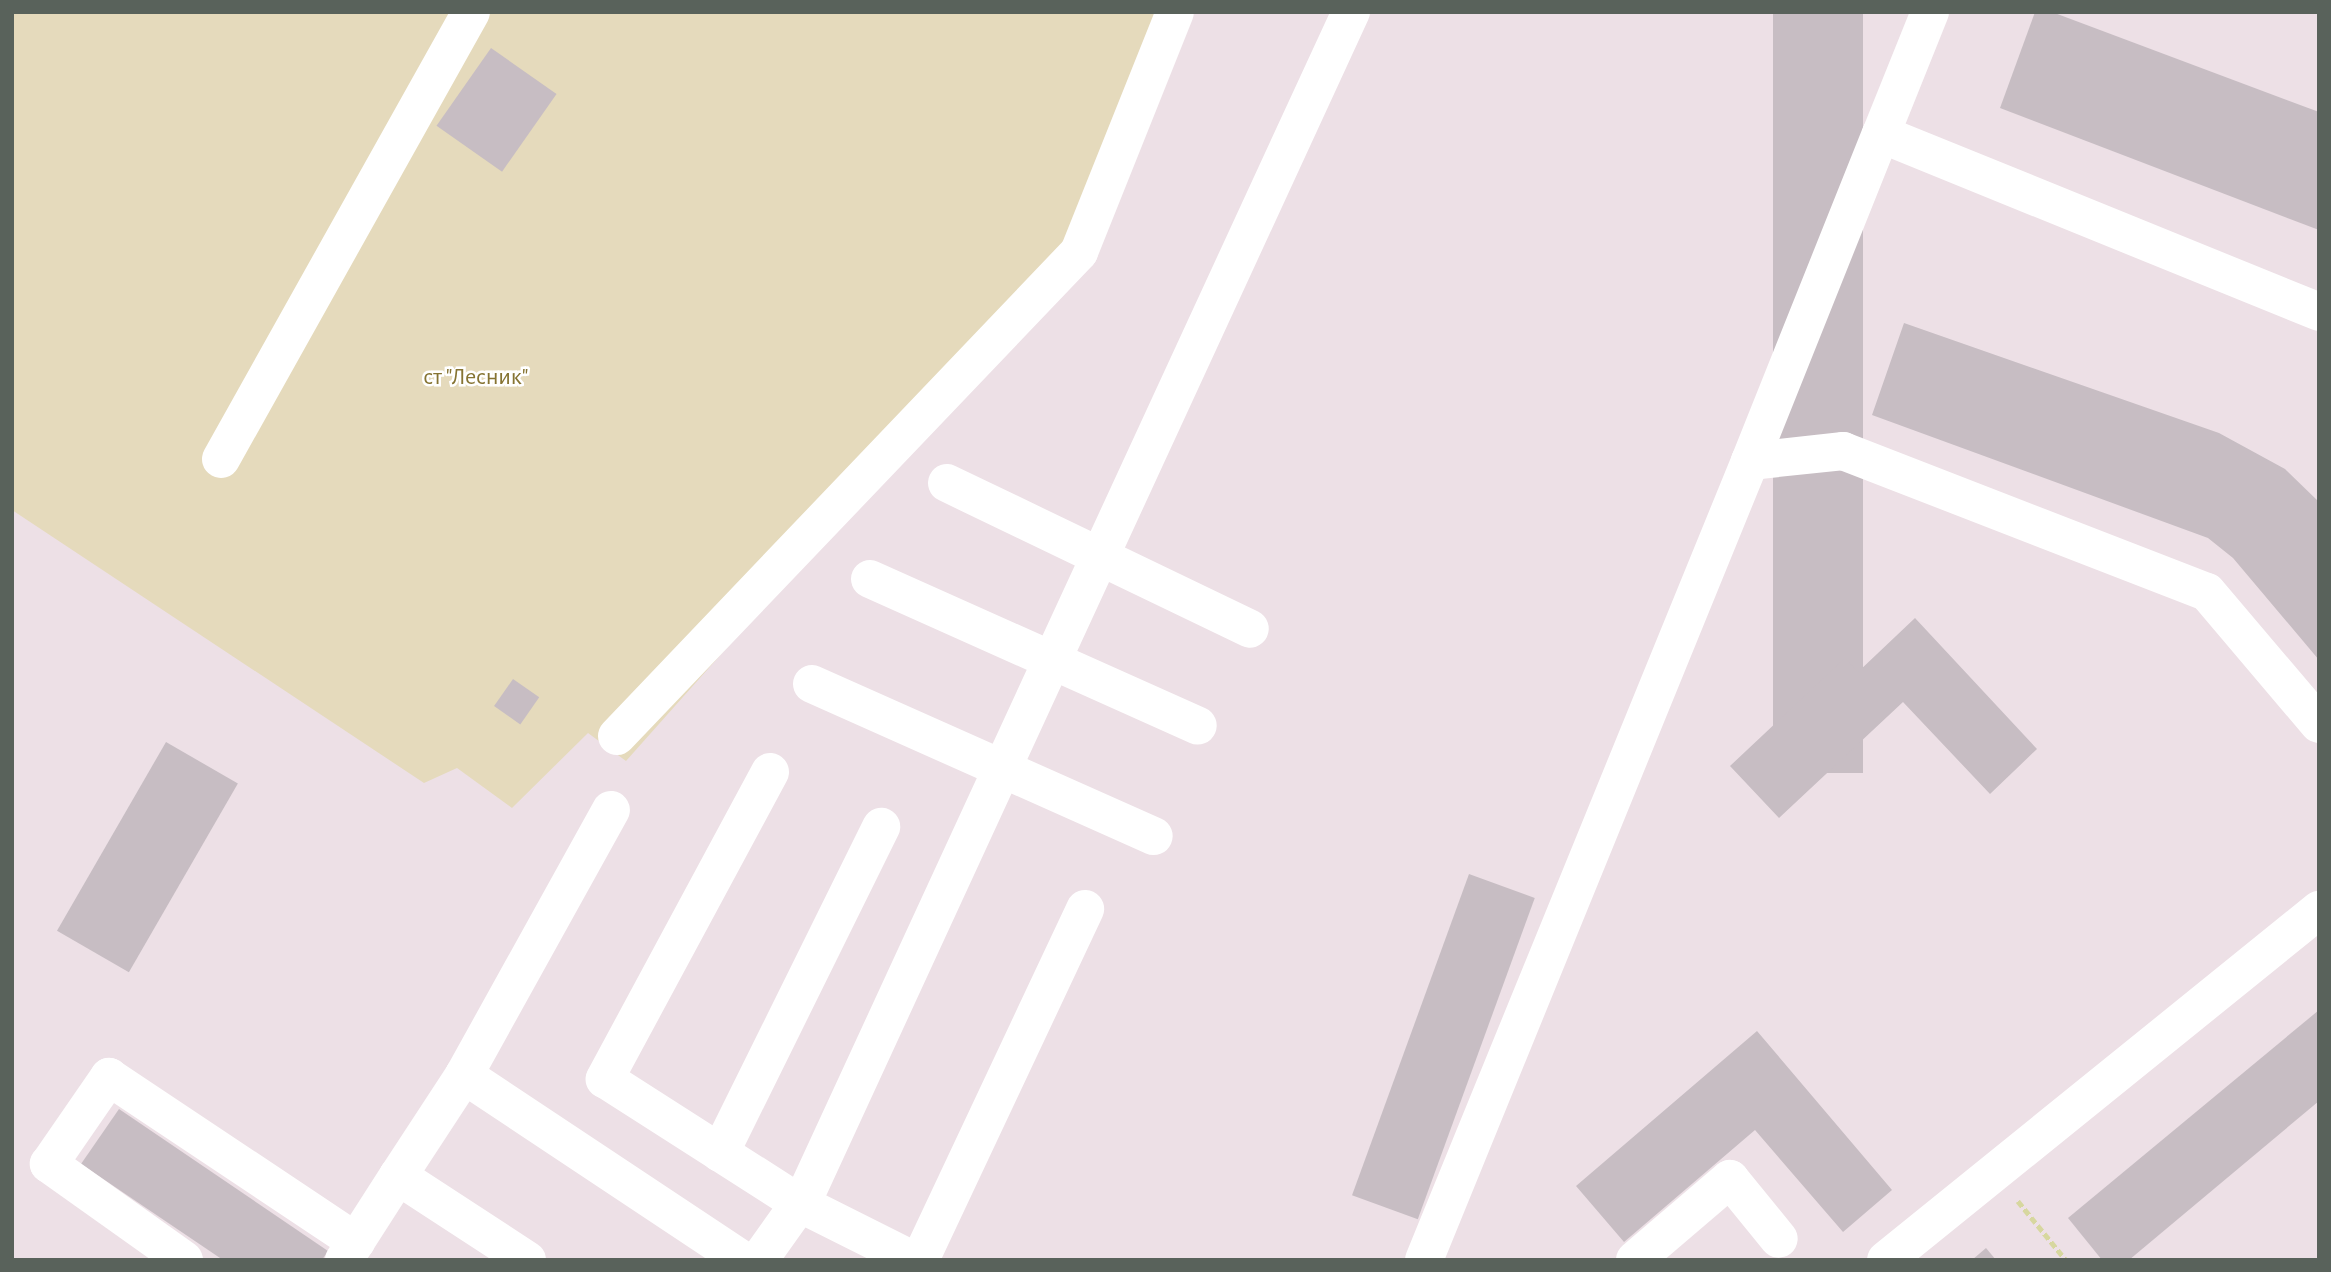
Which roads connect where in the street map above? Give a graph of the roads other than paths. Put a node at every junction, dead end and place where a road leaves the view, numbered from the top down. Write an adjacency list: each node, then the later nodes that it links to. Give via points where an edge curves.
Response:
1 (471, 12): 7 (lane)
2 (1175, 12): 17 (lane, via 1079,252)
3 (1351, 12): 10 (lane)
4 (1930, 12): 5 (lane)
5 (1881, 134): 6 (lane); 8 (lane)
6 (2319, 312)
7 (221, 459)
8 (1750, 461): 15 (lane, via 1843,452 2207,592); 37 (lane)
9 (947, 483): 10 (lane)
10 (1099, 556): 12 (lane); 13 (lane)
11 (870, 579): 13 (lane)
12 (1250, 629)
13 (1051, 660): 16 (lane); 18 (lane)
14 (812, 684): 18 (lane)
15 (2319, 724)
16 (1198, 726)
17 (617, 736)
18 (1002, 770): 22 (lane); 28 (lane)
19 (770, 772): 26 (lane, via 605,1079)
20 (611, 810): 25 (lane)
21 (881, 827): 26 (lane)
22 (1154, 836)
23 (1085, 909): 36 (lane)
24 (2319, 910): 39 (lane)
25 (464, 1075): 27 (lane); 33 (lane)
26 (720, 1153): 28 (lane)
27 (398, 1176): 30 (lane); 32 (lane)
28 (799, 1203): 34 (lane); 35 (lane)
29 (1779, 1239): 38 (lane, via 1730,1179)
30 (350, 1251): 31 (lane, via 109,1077 49,1164)
31 (184, 1260)
32 (527, 1260)
33 (741, 1260)
34 (759, 1260)
35 (913, 1260)
36 (920, 1260)
37 (1424, 1260)
38 (1635, 1260)
39 (1886, 1260)

